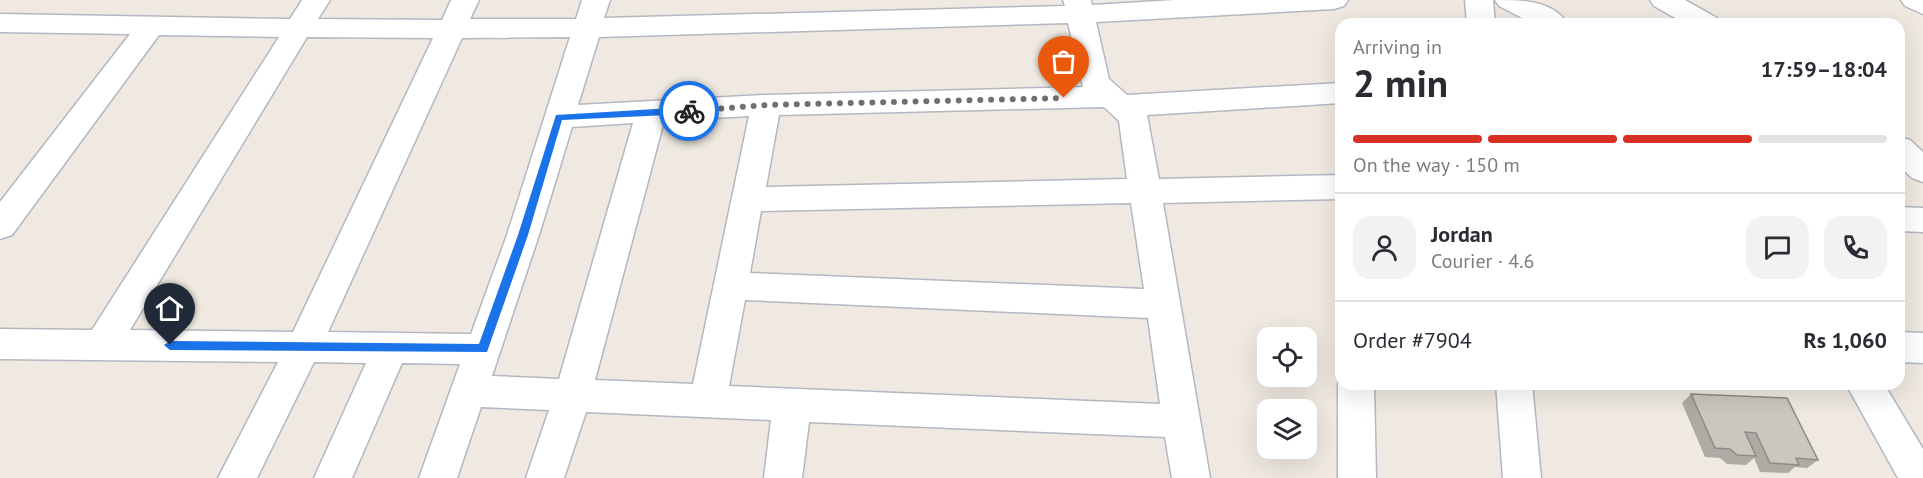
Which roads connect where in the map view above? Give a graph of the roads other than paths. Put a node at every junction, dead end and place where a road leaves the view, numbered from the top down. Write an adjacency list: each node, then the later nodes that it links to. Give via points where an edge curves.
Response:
1 (316, 0): 17 (street)
2 (1334, 0): 7 (street)
3 (1479, 0): 12 (street)
4 (1509, 0): 13 (street)
5 (1664, 0): 14 (street)
6 (1915, 0): 8 (street)
7 (1205, 4): 9 (street)
8 (1923, 5)
9 (1078, 7): 11 (street); 19 (street, via 1095,83)
10 (460, 14): 11 (street); 17 (street); 35 (street)
11 (591, 14): 22 (street)
12 (1480, 18)
13 (1543, 18)
14 (1696, 18)
15 (0, 23): 16 (street)
16 (151, 26): 17 (street); 30 (street)
17 (298, 28): 34 (street)
18 (1335, 93): 19 (street)
19 (1115, 101): 20 (street); 26 (street, via 1133,117)
20 (766, 105): 21 (street); 27 (street)
21 (651, 113): 22 (street); 44 (street)
22 (559, 117): 39 (street)
23 (1905, 154): 24 (street)
24 (1923, 170)
25 (1335, 187): 26 (street)
26 (1145, 190): 27 (street); 32 (street)
27 (748, 199): 31 (street)
28 (1905, 219): 29 (street)
29 (1923, 220)
30 (0, 226)
31 (731, 286): 32 (street); 45 (street)
32 (1162, 304): 47 (street)
33 (0, 344): 34 (street)
34 (102, 345): 35 (street)
35 (304, 347): 38 (street); 48 (street)
36 (1905, 347): 37 (street)
37 (1923, 348)
38 (390, 349): 39 (street); 49 (street)
39 (483, 349): 43 (street)
40 (1356, 390): 54 (street)
41 (1515, 390): 55 (street)
42 (1868, 390): 56 (street)
43 (469, 391): 44 (street); 50 (street)
44 (573, 395): 45 (street); 51 (street)
45 (708, 401): 46 (street)
46 (792, 405): 47 (street); 52 (street)
47 (1182, 421): 53 (street)
48 (237, 478)
49 (333, 478)
50 (438, 478)
51 (545, 478)
52 (783, 478)
53 (1191, 478)
54 (1357, 478)
55 (1522, 478)
56 (1919, 478)

